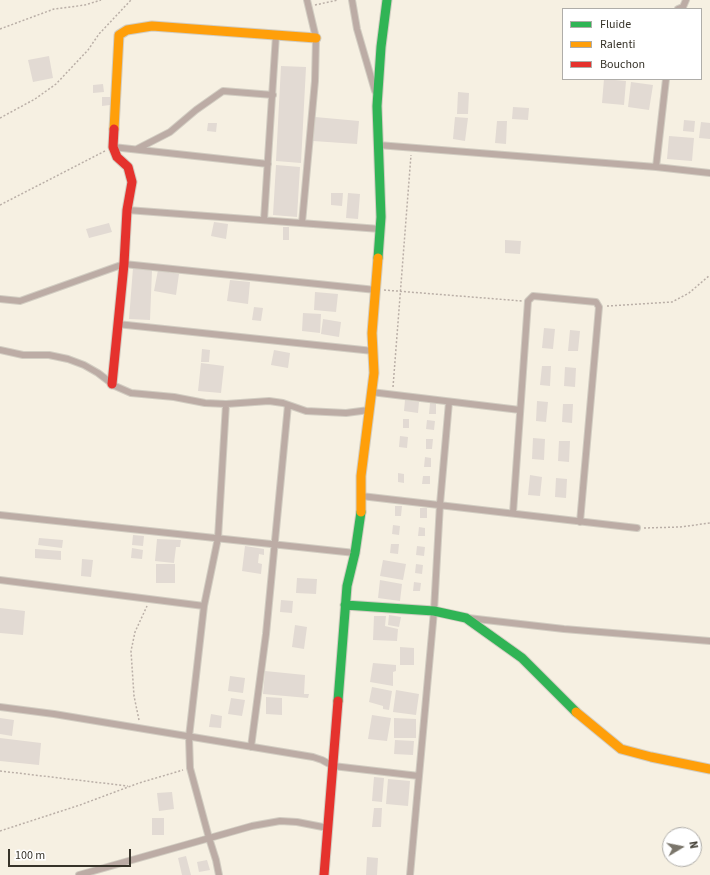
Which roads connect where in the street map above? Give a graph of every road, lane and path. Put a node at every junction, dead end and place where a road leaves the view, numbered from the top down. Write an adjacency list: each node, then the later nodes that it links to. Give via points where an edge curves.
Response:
1 (101, 0): 10 (path, via 54,9)
2 (131, 0): 16 (path, via 56,84)
3 (307, 0): 9 (street)
4 (338, 0): 9 (path, via 314,6)
5 (352, 0): 15 (street, via 362,48 375,84)
6 (387, 0): 15 (street, via 381,47)
7 (686, 0): 8 (street)
8 (680, 8)
9 (310, 12): 12 (street)
10 (0, 29)
11 (276, 35): 12 (street); 14 (street); 18 (street, via 152,26 126,30 120,35)
12 (316, 38): 27 (street, via 315,81)
13 (666, 80): 22 (street)
14 (272, 95): 20 (street, via 223,91 170,132); 21 (street)
15 (378, 106): 17 (street)
16 (0, 118)
17 (378, 145): 19 (street); 28 (street)
18 (112, 147): 20 (street); 24 (path); 25 (street, via 117,157 128,167 132,182)
19 (412, 148): 22 (street); 32 (path)
20 (137, 149): 21 (street)
21 (268, 164): 26 (street)
22 (656, 167): 23 (street)
23 (710, 173)
24 (0, 205)
25 (127, 210): 26 (street); 29 (street)
26 (264, 220): 27 (street)
27 (302, 223): 28 (street)
28 (380, 229): 31 (street)
29 (124, 264): 31 (street); 33 (street, via 20,301); 36 (street)
30 (710, 275): 35 (path, via 689,293 672,302)
31 (376, 290): 32 (path); 38 (street)
32 (400, 291): 34 (path); 41 (path)
33 (0, 298)
34 (528, 301): 35 (street, via 534,296 596,302); 46 (street)
35 (599, 307): 51 (street)
36 (117, 324): 38 (street); 39 (street)
37 (0, 350): 39 (street, via 68,359 84,365)
38 (373, 351): 40 (street, via 374,373)
39 (112, 384): 43 (street, via 131,393)
40 (371, 392): 41 (street); 45 (street)
41 (392, 395): 42 (street)
42 (449, 402): 46 (street); 48 (street)
43 (226, 404): 44 (street, via 269,401); 54 (street)
44 (288, 405): 45 (street, via 313,411 346,413); 55 (street)
45 (369, 410): 47 (street)
46 (520, 410): 49 (street)
47 (361, 496): 48 (street); 56 (street, via 361,516)
48 (440, 504): 49 (street); 61 (street)
49 (513, 513): 51 (street)
50 (0, 515): 54 (street)
51 (580, 522): 53 (street)
52 (710, 523): 53 (path)
53 (636, 528)
54 (218, 538): 55 (street); 60 (street)
55 (274, 544): 56 (street); 67 (street, via 266,634)
56 (355, 552): 59 (street)
57 (0, 580): 58 (street)
58 (151, 599): 60 (street); 65 (path, via 135,632 131,651 134,696)
59 (345, 605): 61 (street); 68 (street)
60 (204, 606): 66 (street)
61 (434, 611): 62 (street); 72 (street)
62 (466, 618): 63 (street); 70 (street, via 522,658 582,718 621,749)
63 (710, 641)
64 (0, 707): 65 (street)
65 (141, 729): 66 (street)
66 (189, 737): 67 (street); 69 (street)
67 (251, 747): 68 (street, via 313,757)
68 (332, 766): 72 (street); 74 (street)
69 (190, 768): 73 (path); 76 (street)
70 (710, 768)
71 (0, 771): 73 (path)
72 (419, 776): 80 (street)
73 (130, 786): 75 (path)
74 (328, 828): 76 (street, via 280,821); 79 (street)
75 (0, 831)
76 (209, 838): 77 (street); 78 (street)
77 (79, 875)
78 (218, 875)
79 (324, 875)
80 (410, 875)

